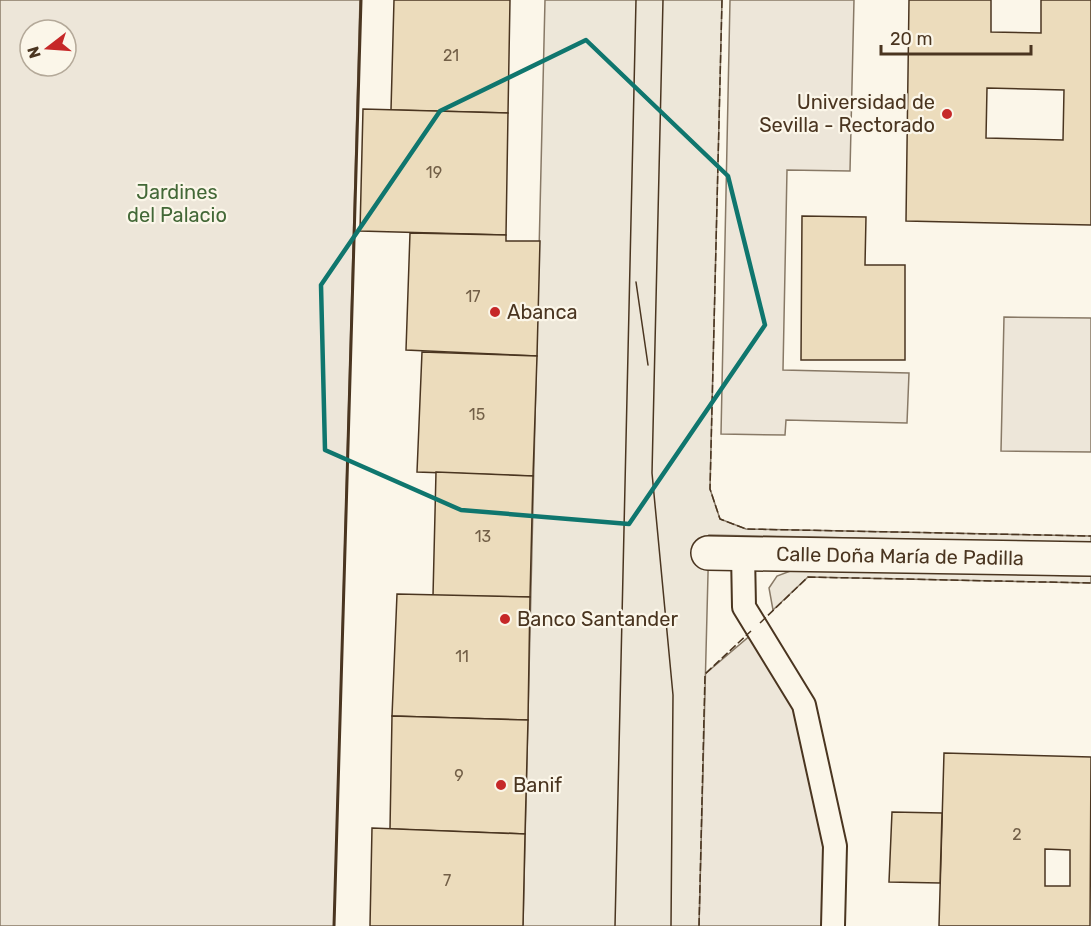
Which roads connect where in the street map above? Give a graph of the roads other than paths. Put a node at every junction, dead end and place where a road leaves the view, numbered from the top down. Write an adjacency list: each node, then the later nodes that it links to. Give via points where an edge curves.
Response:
1 (708, 553): 2 (street, Calle Doña María de Padilla)
2 (743, 553): 3 (street, Calle Doña María de Padilla); 4 (lane, via 744,607 804,705 835,846)
3 (1091, 559)
4 (833, 926)

